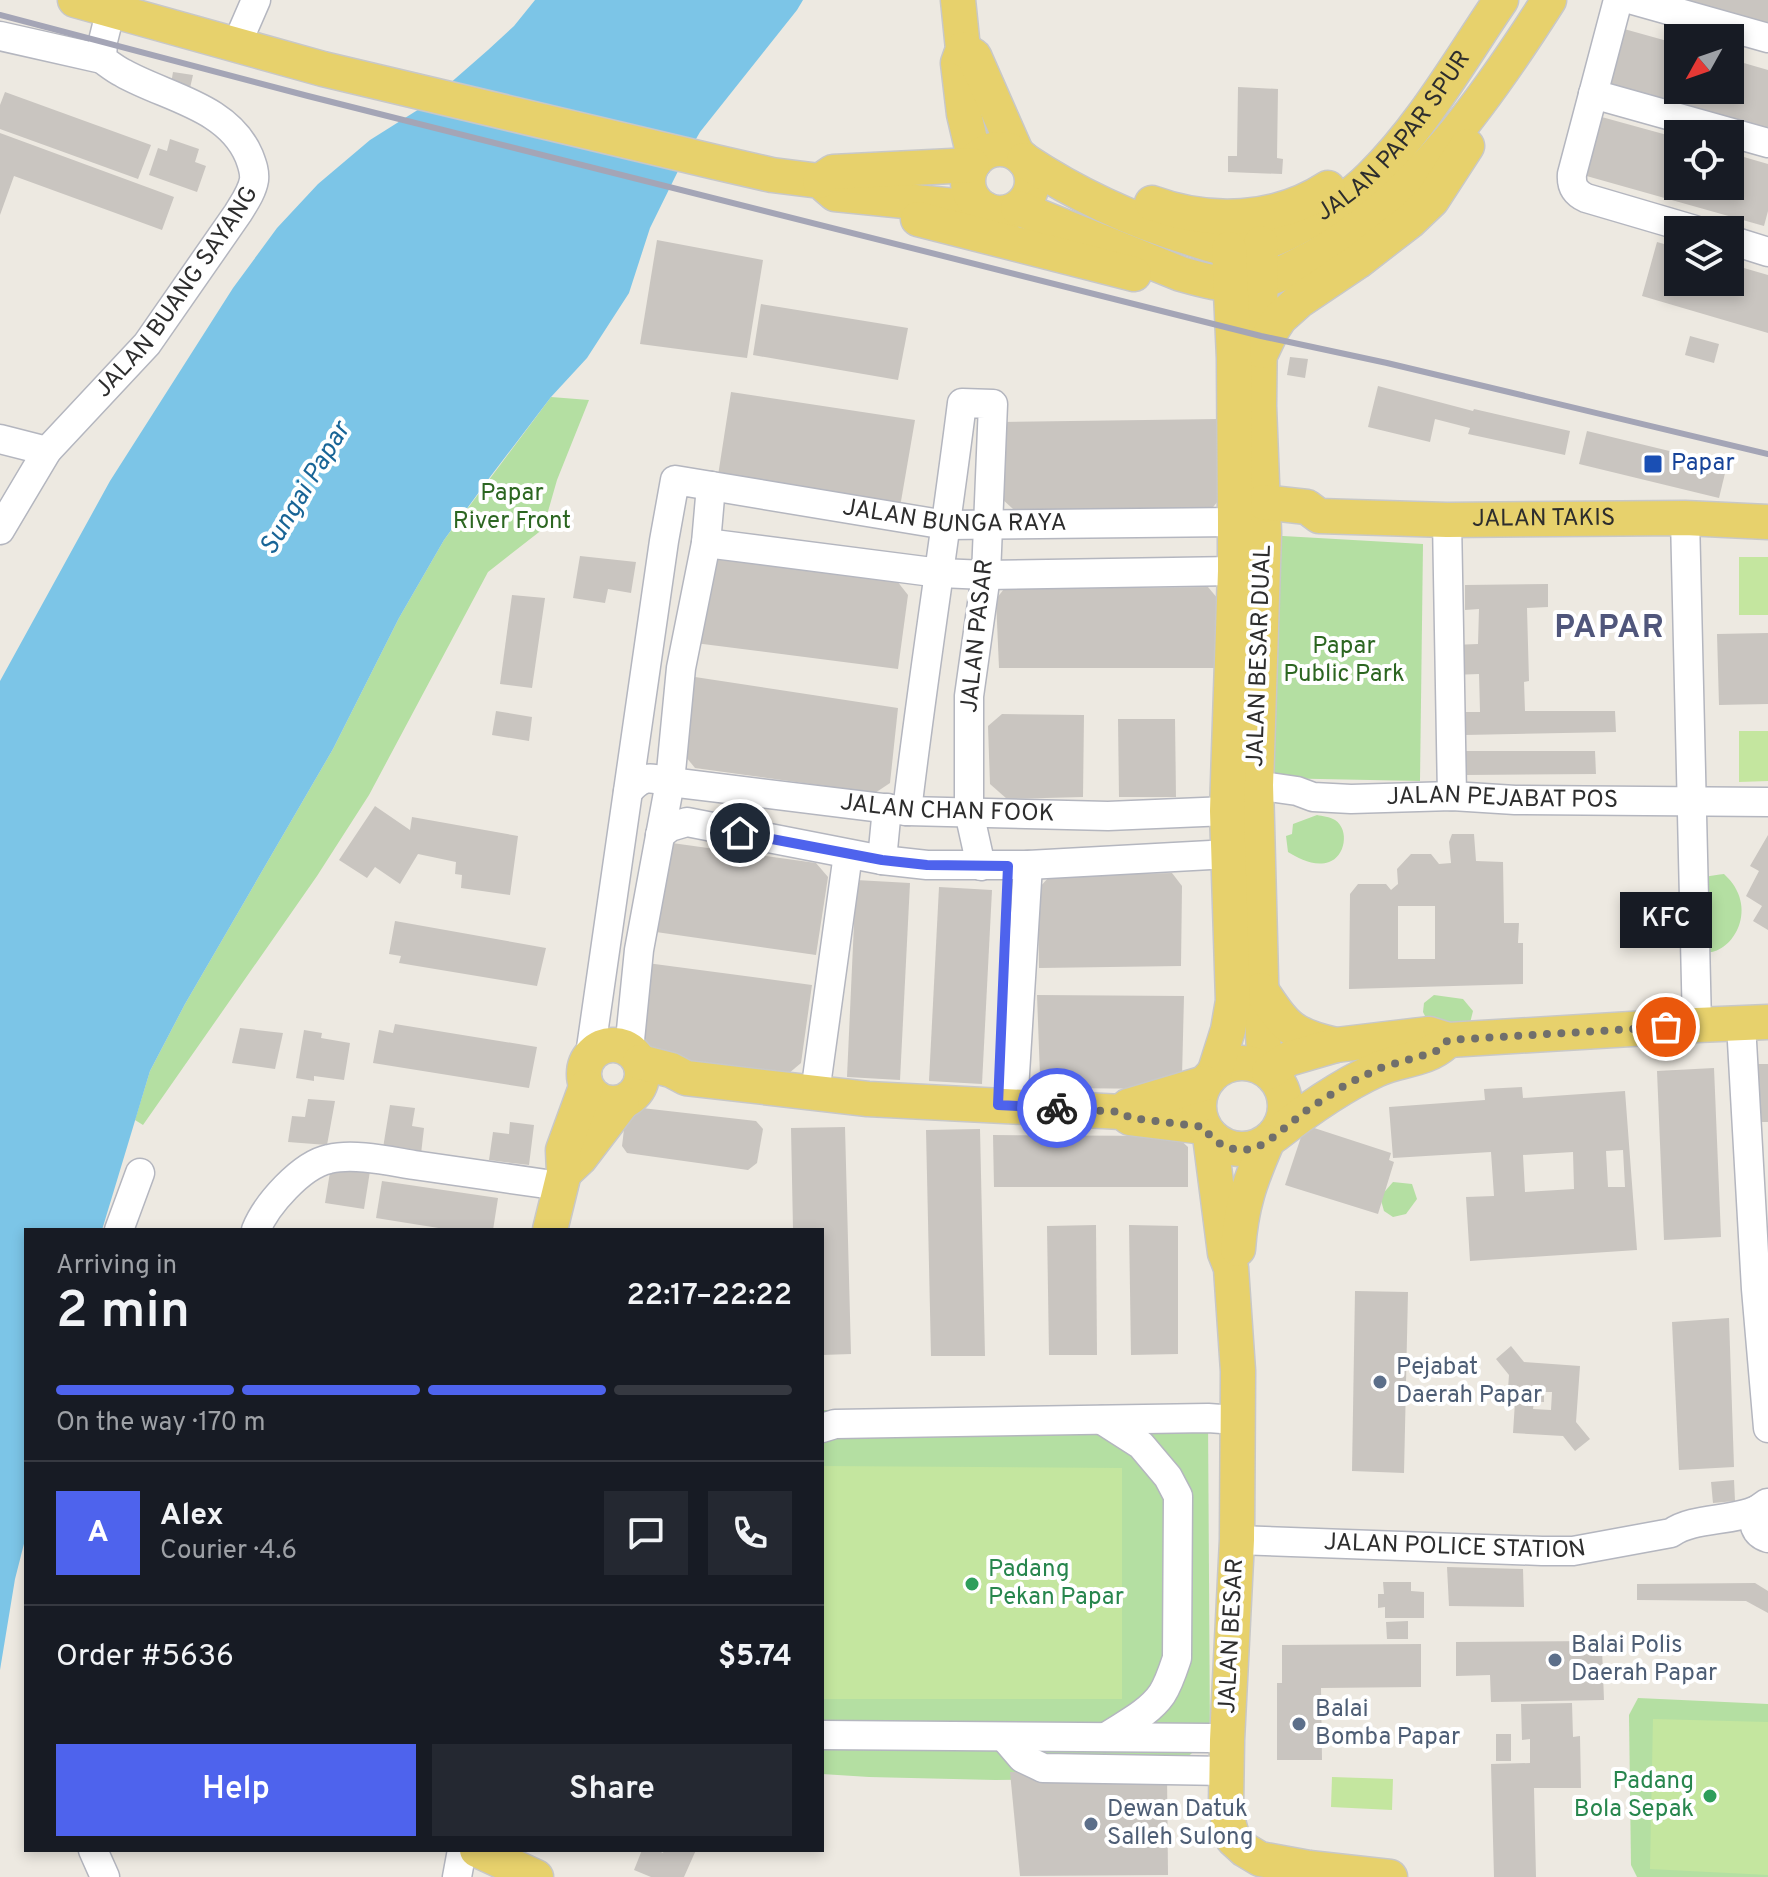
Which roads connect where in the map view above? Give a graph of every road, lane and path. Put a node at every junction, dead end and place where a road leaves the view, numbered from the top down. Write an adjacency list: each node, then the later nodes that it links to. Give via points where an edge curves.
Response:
1 (75, 0): 8 (main road)
2 (256, 0): 11 (street)
3 (958, 0): 12 (main road)
4 (1501, 0): 17 (main road, JALAN PAPAR SPUR)
5 (1549, 0): 14 (main road, JALAN PAPAR SPUR)
6 (1618, 0): 15 (street)
7 (1633, 0): 10 (street)
8 (111, 9): 11 (main road); 13 (street)
9 (0, 36): 13 (street, JALAN BUANG SAYANG)
10 (1768, 38)
11 (236, 46): 21 (main road)
12 (963, 49): 18 (main road, via 974,56); 19 (main road, via 958,63)
13 (102, 59): 30 (street, JALAN BUANG SAYANG, via 222,122 247,151 254,178 238,213 147,344)
14 (1496, 80): 27 (main road, via 1391,203 1299,266); 28 (main road, via 1479,127 1432,200 1357,262 1299,301)
15 (1593, 94): 16 (street); 23 (street, via 1572,174 1574,189 1586,198)
16 (1768, 143)
17 (1398, 147): 20 (main road, via 1324,191 1265,213 1193,215 1119,190); 25 (main road, JALAN PAPAR SPUR, via 1370,178 1319,216 1289,233)
18 (1021, 157): 19 (main road, via 995,149); 20 (main road); 22 (main road, via 1030,169 1031,191 1026,200)
19 (974, 163): 21 (main road, via 833,172); 22 (main road, via 971,194 977,203)
20 (1066, 187): 25 (main road, via 1179,235)
21 (833, 188): 22 (main road); 28 (main road, via 863,205 1186,287)
22 (1002, 208): 27 (main road, via 1181,274)
23 (1664, 221)
24 (1744, 244): 26 (street)
25 (1245, 246): 27 (main road, JALAN BESAR DUAL)
26 (1768, 252)
27 (1246, 283): 28 (main road, JALAN BESAR DUAL)
28 (1247, 356): 33 (main road, JALAN BESAR DUAL)
29 (0, 439): 30 (street)
30 (47, 451): 38 (street, JALAN BUANG SAYANG)
31 (711, 486): 36 (street, JALAN BUNGA RAYA); 39 (street); 44 (street, JALAN BUNGA RAYA, via 675,480)
32 (1685, 518): 34 (main road, JALAN TAKIS); 35 (main road, JALAN TAKIS); 46 (street)
33 (1254, 519): 34 (main road, JALAN TAKIS, via 1307,507 1319,516); 37 (street, JALAN BUNGA RAYA); 40 (main road, JALAN BESAR DUAL); 48 (main road, JALAN BESAR DUAL)
34 (1447, 520): 45 (street)
35 (1768, 522)
36 (946, 525): 37 (street, JALAN BUNGA RAYA); 37 (street, JALAN PASAR, via 962,403 993,404); 41 (street, JALAN PASAR)
37 (987, 525): 42 (street, JALAN PASAR)
38 (0, 530)
39 (706, 543): 41 (street); 43 (street, via 681,668)
40 (1235, 571): 42 (street); 48 (main road, JALAN BESAR DUAL)
41 (940, 573): 42 (street); 49 (street, JALAN PASAR)
42 (986, 575): 50 (street, JALAN PASAR, via 969,696)
43 (670, 782): 44 (street, JALAN CHAN FOOK, via 643,779); 49 (street, JALAN CHAN FOOK); 51 (street)
44 (628, 792): 62 (street)
45 (1452, 796): 46 (street, JALAN PEJABAT POS); 48 (street, JALAN PEJABAT POS, via 1351,799 1297,791)
46 (1692, 800): 47 (street, JALAN PEJABAT POS); 58 (street)
47 (1768, 802)
48 (1246, 803): 50 (street, JALAN CHAN FOOK, via 1108,816); 53 (main road, JALAN BESAR DUAL); 56 (main road, JALAN BESAR DUAL)
49 (897, 809): 50 (street, JALAN CHAN FOOK); 54 (street, JALAN PASAR)
50 (969, 812): 55 (street, JALAN PASAR)
51 (660, 835): 52 (street, JALAN CHAN FOOK, via 687,822); 63 (street, via 639,950)
52 (848, 854): 54 (street, JALAN CHAN FOOK); 65 (street)
53 (1229, 854): 55 (street, JALAN CHAN FOOK); 64 (main road, JALAN BESAR DUAL, via 1233,1001)
54 (882, 860): 55 (street, JALAN CHAN FOOK)
55 (1006, 866): 66 (street, JALAN PASAR)
56 (1261, 990): 60 (main road, via 1293,1030); 61 (main road, JALAN BESAR DUAL)
57 (1754, 1023): 58 (main road); 76 (street, via 1750,1165)
58 (1697, 1025): 59 (main road)
59 (1448, 1040): 60 (main road, via 1429,1034); 69 (main road, via 1435,1052 1347,1084)
60 (1336, 1045): 61 (main road)
61 (1267, 1070): 64 (main road, via 1240,1062); 69 (main road, via 1285,1102 1281,1125)
62 (588, 1071): 63 (main road, via 591,1094 605,1103); 63 (main road, via 605,1046 613,1044 622,1046); 71 (main road, via 563,1150)
63 (632, 1076): 65 (main road, via 671,1070 686,1078); 71 (main road)
64 (1210, 1077): 67 (main road); 68 (main road, via 1199,1097 1198,1113)
65 (815, 1093): 66 (main road)
66 (1006, 1105): 67 (main road)
67 (1122, 1112): 68 (main road, via 1130,1118)
68 (1207, 1132): 69 (main road, via 1223,1146 1238,1150); 75 (main road, JALAN BESAR)
69 (1271, 1139): 75 (main road, JALAN BESAR, via 1246,1193)
70 (140, 1173): 72 (street)
71 (562, 1180): 73 (street, via 329,1159 299,1176); 74 (main road)
72 (120, 1228)
73 (257, 1228)
74 (550, 1228)
75 (1231, 1268): 78 (main road, JALAN BESAR)
76 (1762, 1288): 80 (street)
77 (1101, 1420): 78 (street); 79 (street); 85 (street, via 1141,1445 1178,1496 1177,1658 1162,1694)
78 (1236, 1420): 82 (main road, JALAN BESAR)
79 (824, 1427)
80 (1768, 1428)
81 (1763, 1521): 82 (street, JALAN POLICE STATION, via 1743,1516 1573,1551)
82 (1237, 1540): 86 (main road, JALAN BESAR)
83 (824, 1735): 84 (street)
84 (1004, 1737): 85 (street); 86 (street, via 1022,1758 1043,1768)
85 (1106, 1737): 86 (street, via 1210,1738)
86 (1227, 1756): 93 (main road, JALAN BESAR, via 1229,1825 1233,1839 1245,1850 1281,1864)
87 (94, 1852): 90 (street)
88 (462, 1852): 91 (street)
89 (481, 1852): 92 (main road)
90 (105, 1877)
91 (457, 1877)
92 (536, 1877)
93 (1390, 1877)

